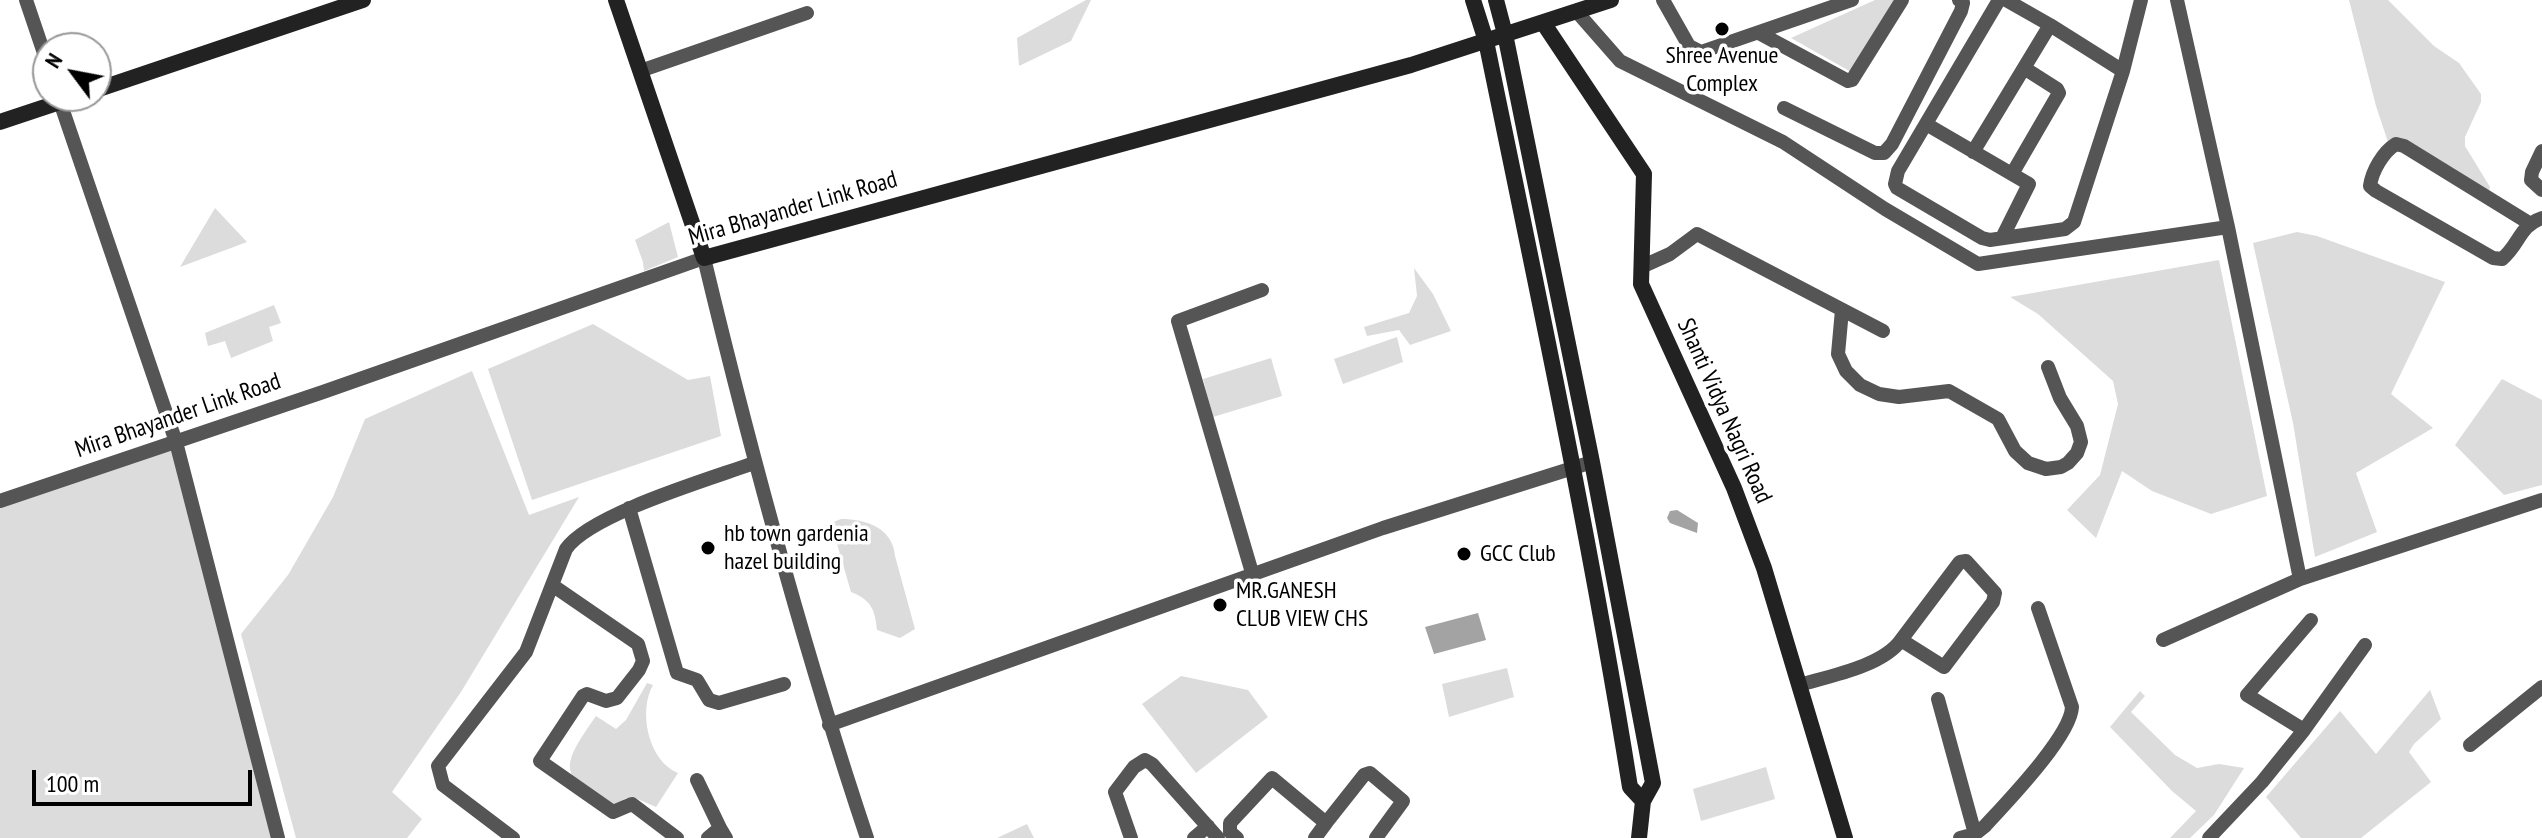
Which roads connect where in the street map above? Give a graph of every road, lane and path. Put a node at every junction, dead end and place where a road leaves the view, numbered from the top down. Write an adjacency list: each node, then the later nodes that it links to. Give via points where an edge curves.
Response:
1 (26, 0): 19 (street)
2 (363, 0): 26 (street)
3 (616, 0): 24 (street)
4 (1473, 0): 22 (street)
5 (1496, 0): 21 (street)
6 (1611, 0): 15 (street, Mira Bhayander Link Road)
7 (1663, 0): 20 (street, via 1694,51)
8 (1852, 0): 20 (street)
9 (1902, 0): 20 (street, via 1848,81)
10 (1959, 0): 27 (street, via 1961,11 1884,153)
11 (1999, 0): 31 (street)
12 (2006, 0): 18 (street)
13 (2141, 0): 25 (street)
14 (2177, 0): 41 (street)
15 (1577, 12): 17 (street, Mira Bhayander Link Road); 41 (street, via 1620,61 1783,142 1978,264)
16 (807, 13): 24 (street)
17 (1544, 24): 21 (street, Mira Bhayander Link Road); 44 (street, Shanti Vidya Nagri Road, via 1644,174)
18 (2050, 25): 23 (street); 25 (street)
19 (37, 32)
20 (1759, 33)
21 (1505, 34): 22 (street, Mira Bhayander Link Road); 32 (street)
22 (1486, 41): 33 (street); 43 (street, Mira Bhayander Link Road)
23 (2024, 68): 35 (street); 36 (street, via 2059,93)
24 (640, 71): 43 (street)
25 (2123, 71): 42 (street, via 2074,222 2065,229)
26 (112, 85)
27 (1784, 108)
28 (32, 110): 30 (street)
29 (63, 112): 49 (street)
30 (0, 122)
31 (1926, 124): 35 (street); 42 (street, via 1898,171 1897,188 1982,238)
32 (1524, 126): 33 (street); 38 (street)
33 (1505, 131): 39 (street)
34 (2542, 151): 37 (street, via 2531,180)
35 (1973, 152): 36 (street)
36 (2012, 174): 42 (street, via 2029,184)
37 (2542, 190)
38 (1541, 211): 39 (street); 50 (street)
39 (1522, 218): 52 (street)
40 (2536, 221): 40 (street, via 2510,253 2493,258 2376,191 2371,178 2388,149 2404,146)
41 (2228, 227): 57 (street)
42 (2002, 238)
43 (704, 258): 49 (street, Mira Bhayander Link Road); 51 (street)
44 (1641, 267): 46 (street, via 1697,234); 65 (street, Shanti Vidya Nagri Road, via 1641,284 1739,501)
45 (1262, 290): 56 (street, via 1178,321)
46 (1842, 310): 47 (street); 48 (street, via 1838,354 1860,385 1899,397 1949,391 1998,419 2015,451 2046,469 2068,463 2081,442)
47 (1883, 331)
48 (2048, 367)
49 (176, 442): 54 (street, Mira Bhayander Link Road); 79 (street)
50 (1592, 462): 52 (street); 72 (street)
51 (754, 463): 55 (street); 68 (street)
52 (1573, 468): 56 (street); 73 (street)
53 (2542, 500): 57 (street)
54 (0, 501)
55 (629, 508): 58 (street, via 573,539); 64 (street, via 677,673 697,680 709,700 719,703)
56 (1253, 576): 68 (street)
57 (2300, 579): 62 (street)
58 (552, 585): 80 (street, via 526,652 438,766 443,785); 81 (street, via 638,644 643,661 617,698 583,696 540,761 613,812 632,804)
59 (2038, 608): 77 (street, via 2072,715 2043,760)
60 (2311, 620): 69 (street, via 2247,695)
61 (1901, 640): 61 (street, via 1962,561 1995,593 1946,666); 65 (street, via 1885,657)
62 (2163, 640)
63 (2365, 645): 69 (street)
64 (784, 684)
65 (1799, 685): 90 (street, Shanti Vidya Nagri Road)
66 (2542, 687): 70 (street)
67 (1938, 699): 77 (street)
68 (829, 725): 82 (street)
69 (2304, 730): 92 (street)
70 (2470, 745)
71 (697, 780): 78 (street)
72 (1653, 783): 73 (street); 74 (street)
73 (1630, 787): 74 (street)
74 (1643, 801): 89 (street)
75 (1326, 823): 86 (street, via 1272,778 1230,823); 87 (street); 88 (street, via 1370,773 1403,801)
76 (1208, 826): 83 (street, via 1145,760 1115,792); 84 (street); 85 (street)
77 (1975, 834): 91 (street)
78 (718, 835)
79 (278, 838)
80 (513, 838)
81 (677, 838)
82 (867, 838)
83 (1131, 838)
84 (1194, 838)
85 (1218, 838)
86 (1237, 838)
87 (1315, 838)
88 (1376, 838)
89 (1639, 838)
90 (1845, 838)
91 (1960, 838)
92 (2209, 838)

